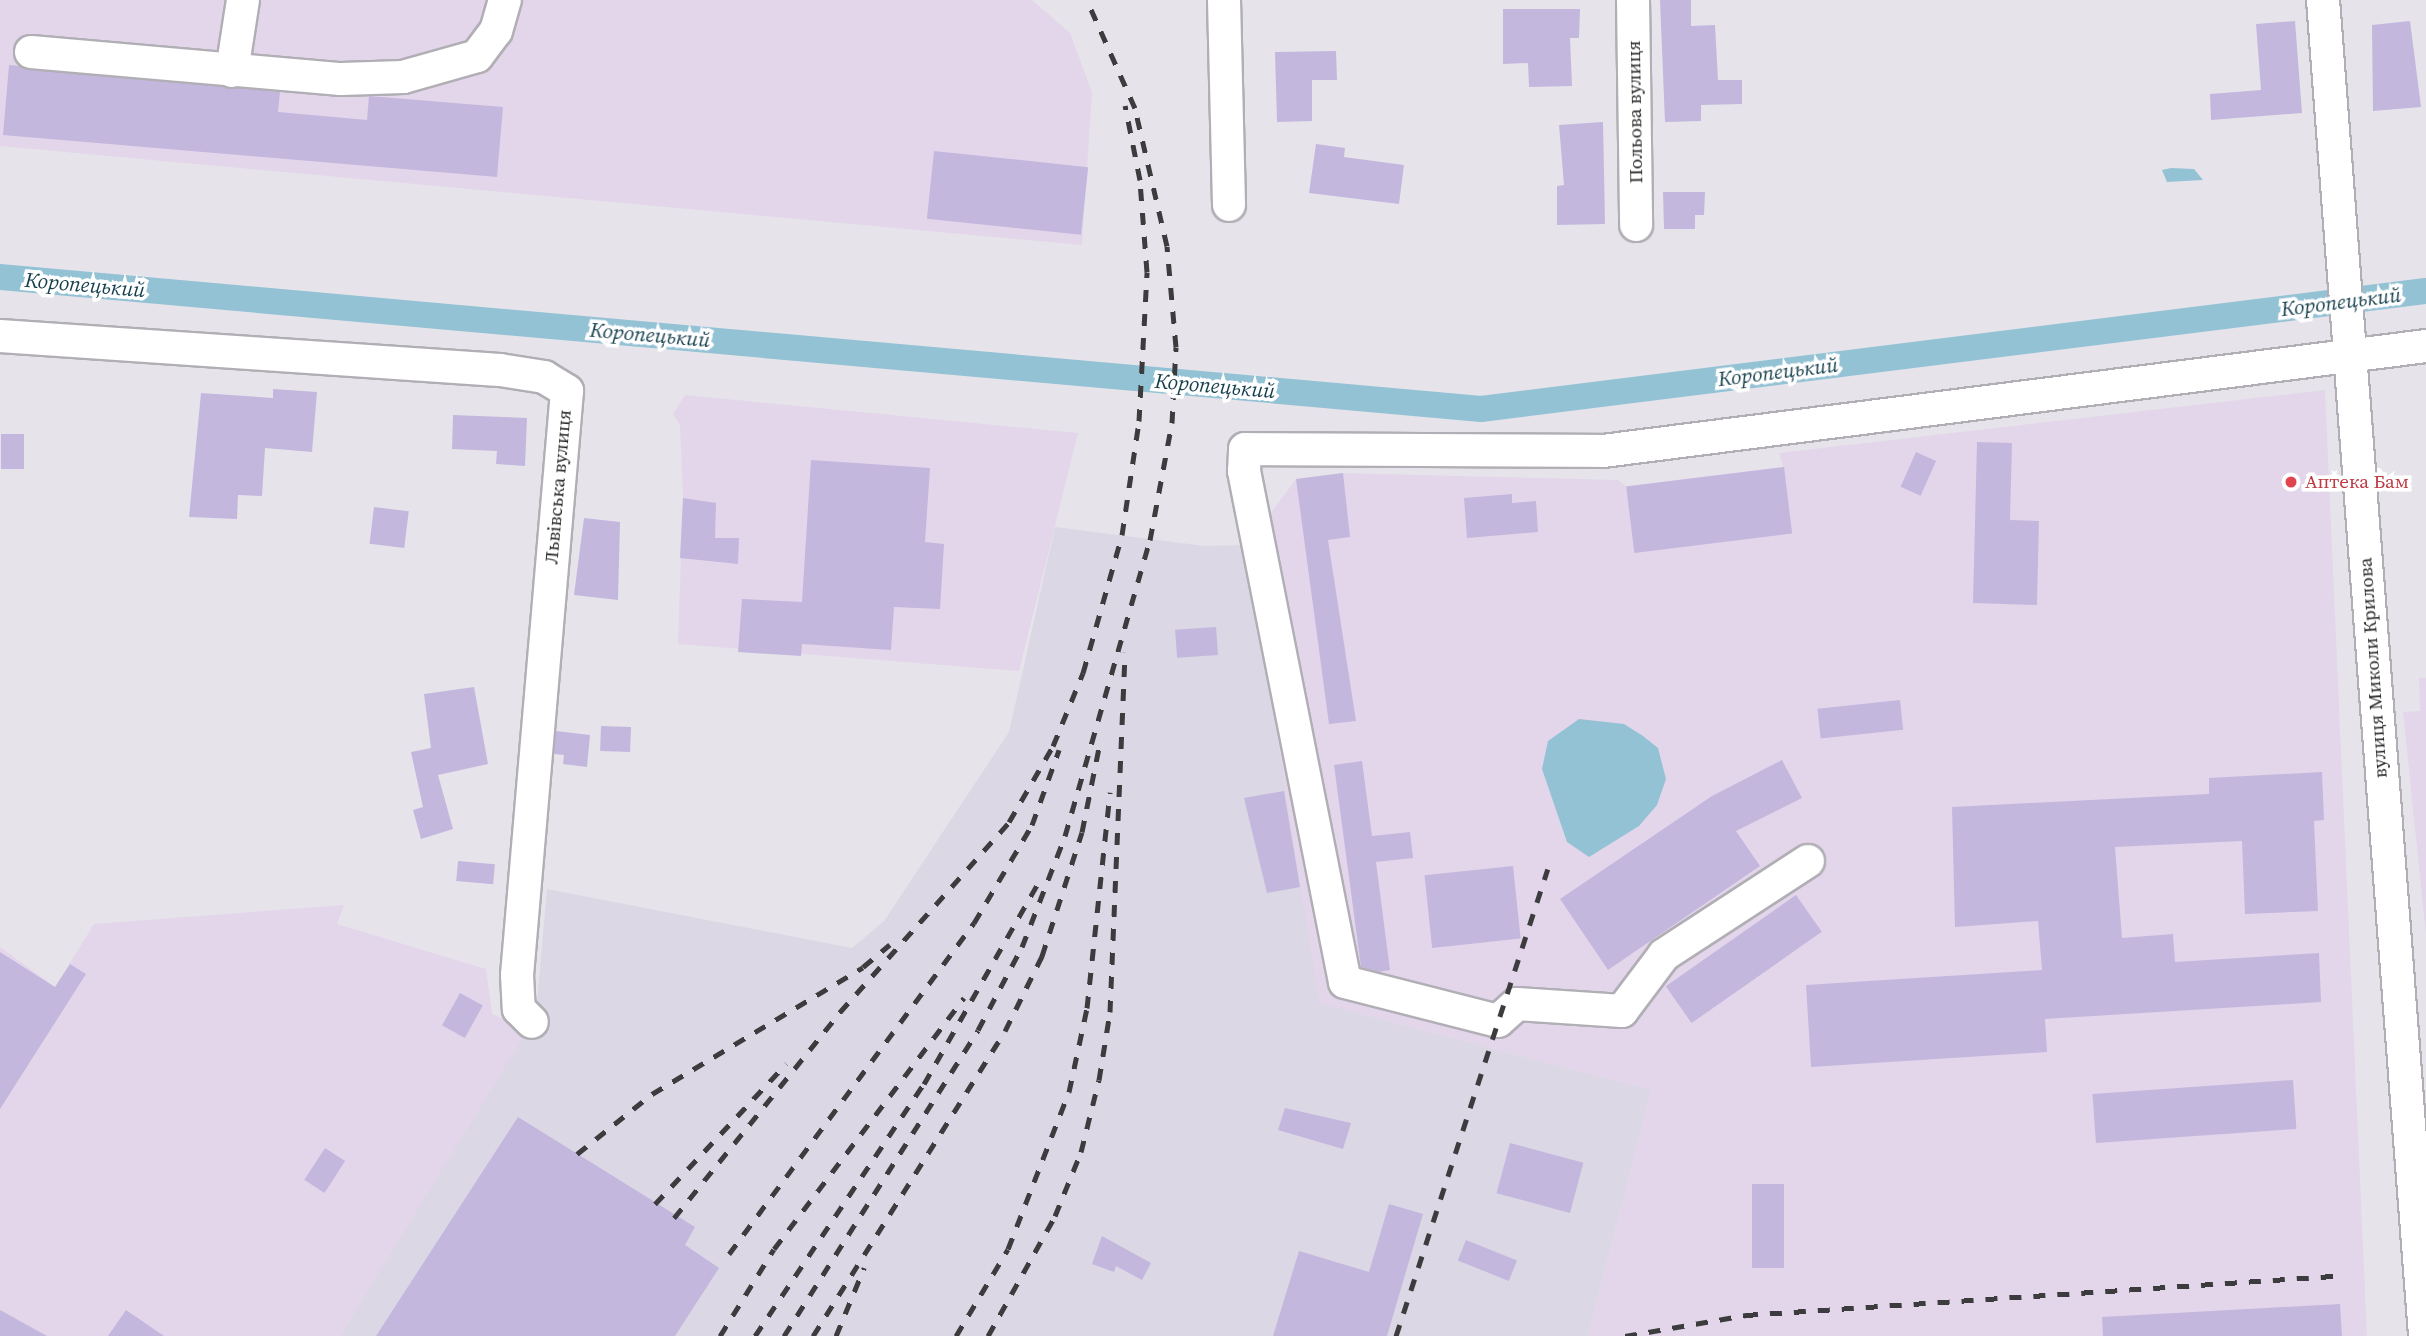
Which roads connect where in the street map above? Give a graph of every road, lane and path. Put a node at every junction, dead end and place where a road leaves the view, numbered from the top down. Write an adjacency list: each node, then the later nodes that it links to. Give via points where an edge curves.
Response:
1 (243, 0): 7 (street)
2 (505, 0): 7 (street, via 496,31 477,56 448,68 341,79)
3 (1224, 0): 8 (street)
4 (1633, 0): 9 (street, Польова вулиця)
5 (2323, 0): 11 (street, вулиця Миколи Крилова)
6 (32, 52): 7 (street)
7 (232, 71)
8 (1229, 205)
9 (1636, 225)
10 (0, 336): 14 (street, Львівська вулиця, via 500,370 544,377 567,391 517,975 519,1009)
11 (2347, 342): 12 (street); 13 (street, via 1603,451 1245,449 1244,471 1345,982 1498,1021 1517,1004 1622,1011 1664,955); 15 (street, вулиця Миколи Крилова)
12 (2426, 346)
13 (1808, 861)
14 (532, 1022)
15 (2426, 1336)

